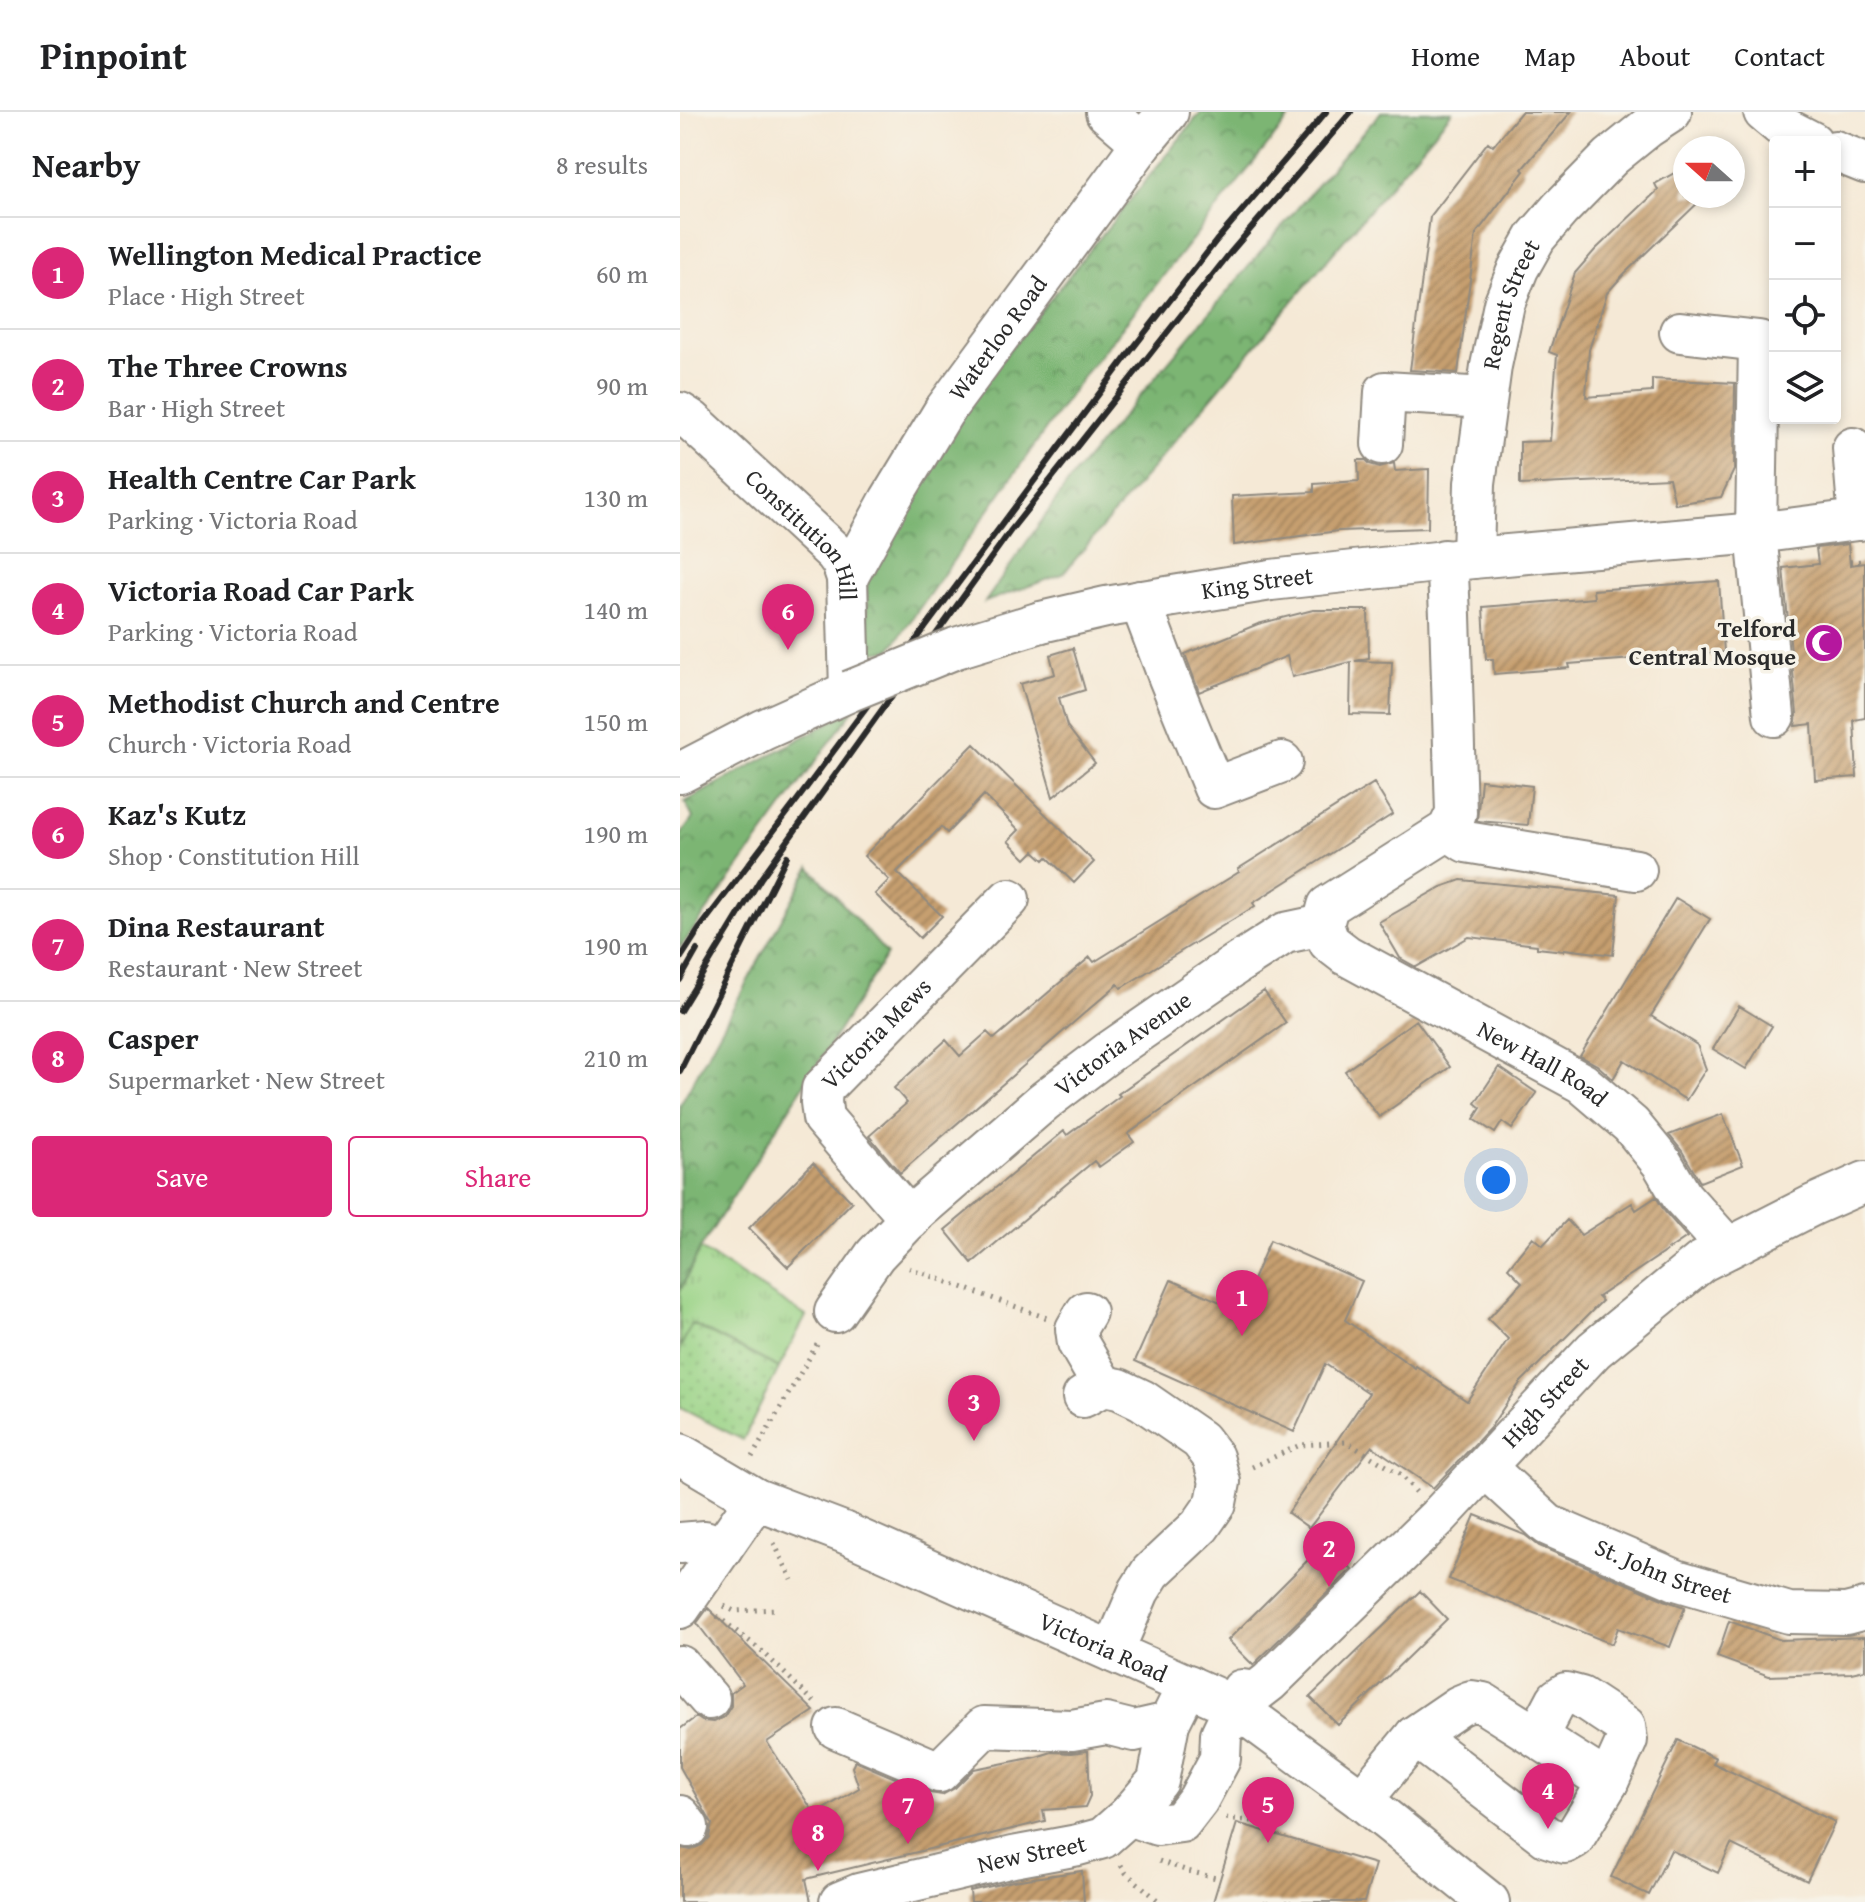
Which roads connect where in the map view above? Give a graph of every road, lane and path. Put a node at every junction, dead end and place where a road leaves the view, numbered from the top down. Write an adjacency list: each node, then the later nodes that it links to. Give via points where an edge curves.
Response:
1 (1106, 112): 6 (street)
2 (1168, 112): 6 (street, Waterloo Road)
3 (1671, 112): 10 (street, Regent Street, via 1611,157 1536,237 1504,304)
4 (1764, 112): 5 (street)
5 (1800, 136)
6 (1142, 143): 19 (street, Waterloo Road, via 944,411)
7 (1841, 153): 8 (street)
8 (1865, 163)
9 (1680, 332): 15 (street, via 1759,341)
10 (1486, 398): 12 (street, via 1385,392); 16 (street, Regent Street)
11 (680, 413): 19 (street, Constitution Hill, via 835,553)
12 (1382, 444)
13 (1853, 448): 14 (street)
14 (1862, 519): 15 (street, King Street)
15 (1756, 533): 16 (street, King Street); 22 (street)
16 (1458, 559): 20 (street, King Street); 25 (street, via 1448,575 1456,813)
17 (1865, 561): 18 (path)
18 (1850, 562)
19 (847, 578): 21 (street, Constitution Hill)
20 (1140, 601): 21 (street, King Street, bridge, via 1041,622 956,648); 23 (street, via 1214,788)
21 (850, 691): 24 (street, King Street)
22 (1774, 716)
23 (1282, 762)
24 (680, 773)
25 (1448, 830): 26 (street, via 1466,842); 28 (street, via 1328,906)
26 (1636, 870)
27 (1009, 899): 30 (street, Victoria Mews, via 822,1089 823,1118)
28 (1323, 925): 30 (street, Victoria Avenue, via 1285,933 1109,1052 1043,1102); 31 (street, New Hall Road, via 1329,942 1346,955 1582,1083 1631,1125 1682,1197)
29 (1865, 1182): 31 (street, High Street)
30 (910, 1219): 32 (street, Victoria Avenue)
31 (1728, 1248): 36 (street, High Street, via 1701,1262 1594,1350)
32 (875, 1255): 33 (street, Victoria Avenue); 34 (path)
33 (835, 1312): 38 (path, via 752,1457)
34 (1081, 1321): 37 (street, via 1078,1343 1093,1392 1119,1389 1142,1400 1200,1440 1213,1457)
35 (680, 1454): 38 (street, Victoria Road)
36 (1485, 1467): 39 (street, High Street); 44 (street, St. John Street, via 1548,1525 1676,1580 1789,1613)
37 (1219, 1478): 39 (path, via 1300,1445 1346,1442 1400,1474); 46 (street, via 1216,1503 1200,1526 1151,1572)
38 (763, 1517): 40 (street); 41 (path); 46 (street, Victoria Road, via 843,1532)
39 (1438, 1517): 50 (street, High Street, via 1269,1682 1256,1692 1242,1690)
40 (692, 1545): 45 (street)
41 (792, 1580)
42 (721, 1605): 43 (path, via 734,1611)
43 (777, 1609)
44 (1865, 1609)
45 (698, 1611): 52 (path, via 762,1651)
46 (1113, 1652): 48 (street, Victoria Road)
47 (680, 1666): 49 (street)
48 (1188, 1685): 50 (street, Victoria Road); 51 (street)
49 (709, 1699)
50 (1234, 1706): 57 (street, Victoria Road); 59 (street, via 1221,1734 1220,1759 1181,1822)
51 (1169, 1723): 52 (street, via 1134,1731 1106,1724 1072,1730 984,1727 939,1772); 59 (street, via 1158,1781)
52 (836, 1728)
53 (1415, 1736): 54 (street, via 1471,1701); 56 (street, via 1547,1837 1565,1843 1574,1838); 57 (street)
54 (1537, 1737): 56 (street); 56 (street, via 1557,1699 1566,1693 1581,1697 1625,1726 1627,1740)
55 (1271, 1778): 58 (path, via 1281,1798 1268,1823)
56 (1608, 1782)
57 (1362, 1800): 64 (street, Victoria Road)
58 (1222, 1818)
59 (1116, 1826): 62 (street, New Street, via 1078,1845); 63 (path, via 1126,1873)
60 (1153, 1859): 61 (path)
61 (1220, 1879)
62 (840, 1902)
63 (1160, 1902)
64 (1489, 1902)

